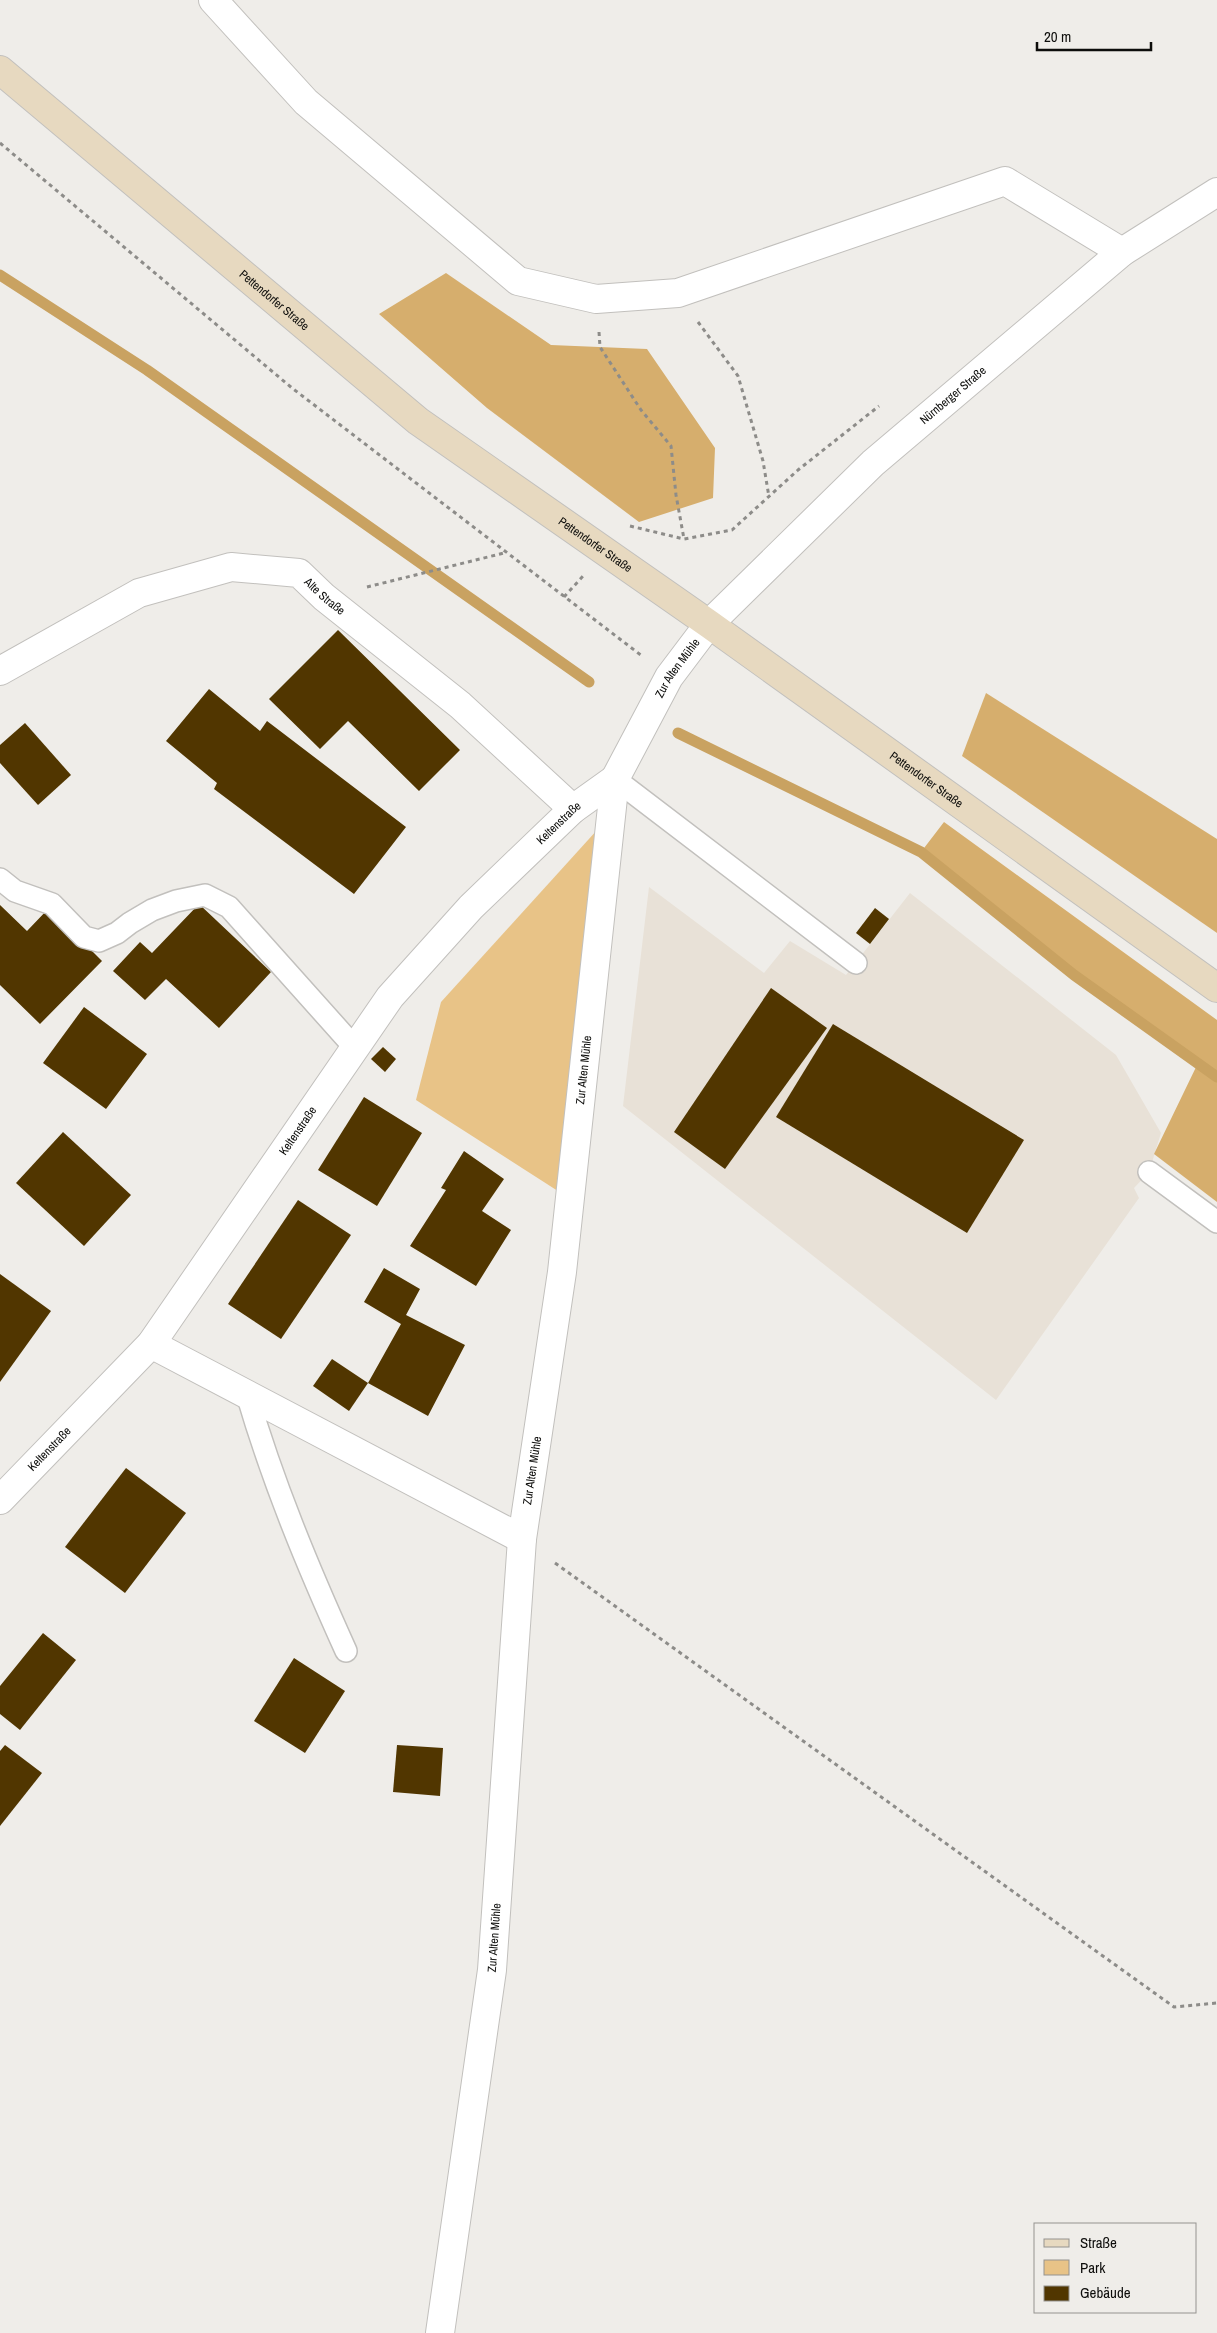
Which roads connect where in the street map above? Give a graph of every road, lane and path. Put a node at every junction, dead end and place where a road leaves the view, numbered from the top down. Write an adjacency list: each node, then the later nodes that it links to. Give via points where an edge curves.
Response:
1 (213, 0): 7 (street, via 306,102 518,281)
2 (0, 70): 11 (street, Pettendorfer Straße, via 418,421)
3 (0, 143): 12 (path, via 292,388)
4 (1217, 192): 5 (street, Nürnberger Straße)
5 (1122, 252): 6 (street, via 1005,181); 15 (street, Nürnberger Straße, via 873,463)
6 (678, 293): 7 (street); 9 (path, via 738,376 763,461)
7 (596, 299): 10 (path, via 600,347 641,410 671,446)
8 (879, 406): 9 (path)
9 (769, 497): 10 (path, via 732,530)
10 (684, 539): 11 (path, via 626,525)
11 (604, 551): 14 (path); 15 (street, Pettendorfer Straße)
12 (505, 553): 13 (path); 14 (path)
13 (324, 597): 16 (street, Alte Straße, via 299,573 231,568 139,593); 19 (street, Alte Straße, via 460,705)
14 (564, 597): 17 (path)
15 (709, 624): 17 (street, Zur Alten Mühle); 22 (street, Pettendorfer Straße)
16 (0, 671)
17 (670, 677): 18 (street, Zur Alten Mühle)
18 (614, 779): 19 (street, Keltenstraße); 21 (lane); 29 (street, Zur Alten Mühle, via 562,1272)
19 (573, 809): 23 (street, Keltenstraße, via 471,907 390,996)
20 (0, 879): 23 (lane, via 15,891 52,904 84,937 99,941 152,910 205,895 229,907)
21 (856, 962)
22 (1217, 988)
23 (355, 1048): 26 (street, Keltenstraße)
24 (1149, 1172): 25 (lane)
25 (1217, 1222)
26 (151, 1344): 27 (street); 28 (street, Keltenstraße)
27 (247, 1394): 29 (street); 30 (lane, via 265,1456 289,1519)
28 (0, 1500)
29 (522, 1539): 31 (path, via 1174,2007); 32 (street, Zur Alten Mühle, via 492,1970)
30 (346, 1651)
31 (1217, 2003)
32 (440, 2333)

